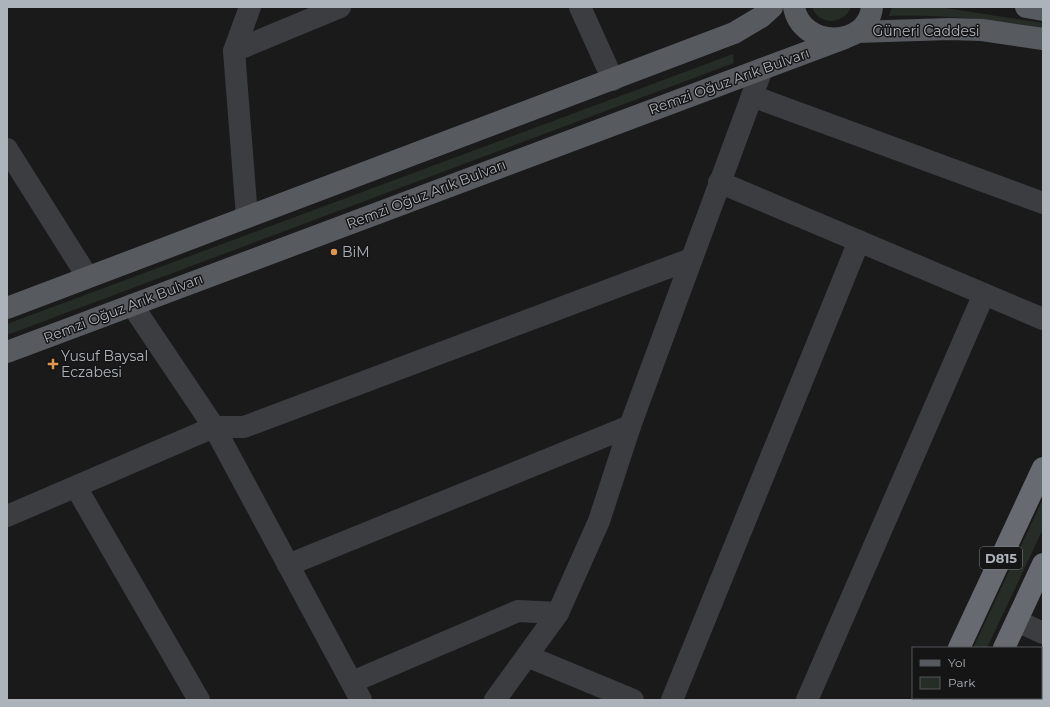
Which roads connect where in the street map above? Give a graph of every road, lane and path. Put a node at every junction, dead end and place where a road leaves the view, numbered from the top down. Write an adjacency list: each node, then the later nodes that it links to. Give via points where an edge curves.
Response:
1 (250, 7): 11 (street)
2 (340, 7): 11 (street)
3 (580, 7): 13 (street)
4 (772, 7): 13 (main road, via 761,17 734,33)
5 (794, 7): 9 (main road, Güneri Caddesi, via 799,22 808,32 820,38 833,40)
6 (872, 7): 9 (main road, Güneri Caddesi, via 866,22)
7 (1026, 7): 8 (main road)
8 (1043, 10)
9 (851, 35): 10 (main road, Güneri Caddesi, via 948,29 982,30); 12 (main road, Remzi Oğuz Arık Bulvarı)
10 (1043, 39)
11 (234, 51): 18 (street)
12 (762, 69): 14 (street); 23 (main road, Remzi Oğuz Arık Bulvarı)
13 (613, 80): 18 (main road)
14 (752, 96): 16 (street); 17 (street)
15 (7, 149): 21 (street)
16 (719, 182): 19 (street); 20 (street)
17 (1043, 204)
18 (247, 216): 21 (main road)
19 (859, 241): 22 (street); 44 (street)
20 (691, 259): 27 (street); 28 (street, via 244,428)
21 (87, 276): 24 (main road)
22 (984, 294): 25 (street); 45 (street)
23 (132, 305): 26 (main road, Remzi Oğuz Arık Bulvarı); 28 (street)
24 (7, 308)
25 (1043, 319)
26 (7, 352)
27 (630, 426): 33 (street); 34 (street, via 599,521)
28 (214, 427): 30 (street); 33 (street)
29 (1043, 468): 37 (highway, D815)
30 (76, 487): 31 (street); 41 (street)
31 (7, 516)
32 (1043, 564): 35 (highway, D815)
33 (288, 565): 40 (street)
34 (558, 613): 39 (street); 40 (street, via 518,611)
35 (1017, 621): 36 (street); 38 (highway, D815)
36 (1043, 633)
37 (959, 647)
38 (1004, 647)
39 (527, 656): 42 (street); 43 (street)
40 (356, 691)
41 (199, 700)
42 (495, 700)
43 (633, 700)
44 (672, 700)
45 (807, 700)

